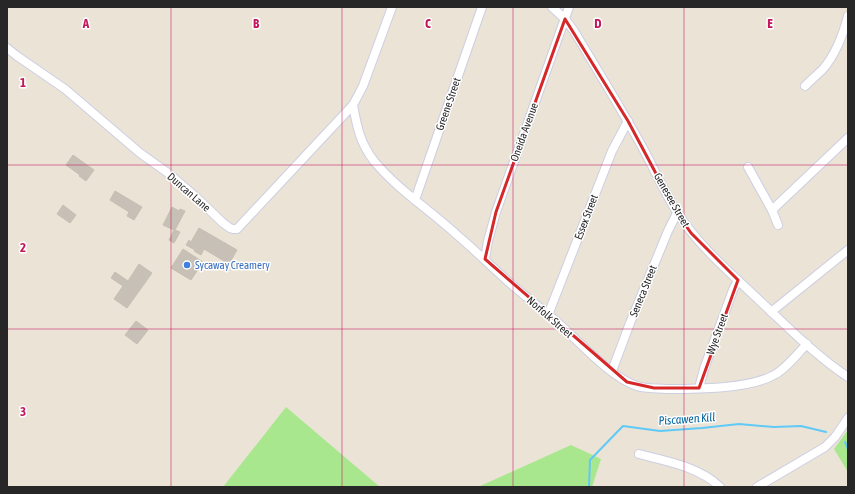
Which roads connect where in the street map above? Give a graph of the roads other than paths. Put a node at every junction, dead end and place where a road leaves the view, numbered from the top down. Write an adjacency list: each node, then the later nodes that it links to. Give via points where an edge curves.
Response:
1 (392, 7): 9 (street, via 363,86)
2 (482, 7): 13 (street, Greene Street)
3 (552, 7): 6 (street, Genesee Street)
4 (569, 7): 6 (street, Oneida Avenue)
5 (848, 16): 8 (street, via 833,55)
6 (565, 19): 10 (street, Genesee Street); 18 (street, Oneida Avenue, via 496,212)
7 (7, 48): 9 (street, Duncan Lane, via 65,90 233,229 237,229)
8 (805, 86)
9 (353, 105): 13 (street, Norfolk Street, via 358,132 366,150 385,173)
10 (628, 121): 15 (street, Genesee Street); 21 (street, Essex Street, via 612,151)
11 (848, 138): 14 (street)
12 (748, 167): 14 (street)
13 (415, 200): 18 (street, Norfolk Street)
14 (772, 210): 16 (street)
15 (677, 212): 19 (street, Genesee Street, via 691,233); 23 (street, Seneca Street)
16 (778, 225)
17 (848, 250): 20 (street)
18 (485, 259): 21 (street, Norfolk Street)
19 (738, 280): 20 (street, Genesee Street); 25 (street, Wye Street)
20 (771, 312): 22 (street, Genesee Street)
21 (548, 315): 23 (street, Norfolk Street)
22 (807, 344): 24 (street, Genesee Street); 25 (street, Norfolk Street, via 781,371 766,379 746,384)
23 (612, 372): 25 (street, Norfolk Street, via 639,387)
24 (848, 377)
25 (699, 388)
26 (848, 418): 29 (street, via 825,447)
27 (639, 454): 28 (street, via 693,470)
28 (720, 487)
29 (757, 487)

